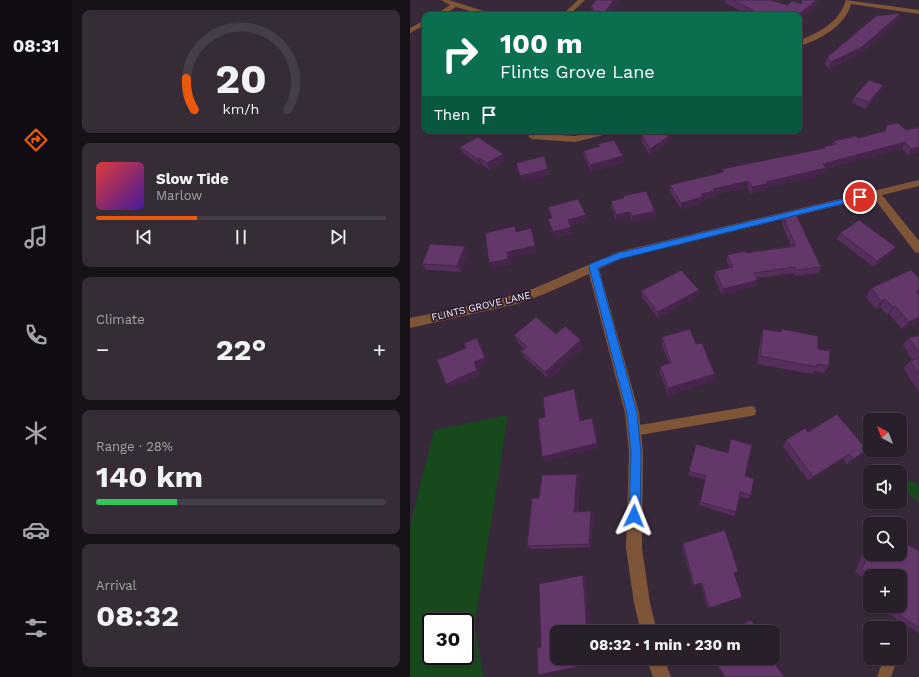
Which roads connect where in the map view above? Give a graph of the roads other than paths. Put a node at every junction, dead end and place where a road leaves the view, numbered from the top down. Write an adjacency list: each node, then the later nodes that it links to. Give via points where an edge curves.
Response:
1 (444, 0): 4 (street)
2 (582, 0): 7 (street)
3 (849, 1): 8 (street); 11 (street, via 843,16 833,25)
4 (455, 5): 5 (street); 6 (street)
5 (443, 12)
6 (482, 12)
7 (568, 12)
8 (919, 12)
9 (422, 24): 10 (street)
10 (410, 31)
11 (802, 43)
12 (595, 134): 13 (street, via 574,139)
13 (532, 136)
14 (919, 183): 15 (street, FLINTS GROVE LANE)
15 (875, 194): 16 (street); 17 (street, FLINTS GROVE LANE, via 618,256)
16 (919, 249)
17 (593, 267): 18 (street, FLINTS GROVE LANE, via 560,284 517,300); 20 (street, via 632,413)
18 (410, 322)
19 (751, 412): 20 (lane)
20 (634, 431): 21 (street, via 634,548)
21 (647, 625)
22 (658, 665): 24 (street)
23 (888, 665): 25 (lane)
24 (662, 677)
25 (884, 677)

